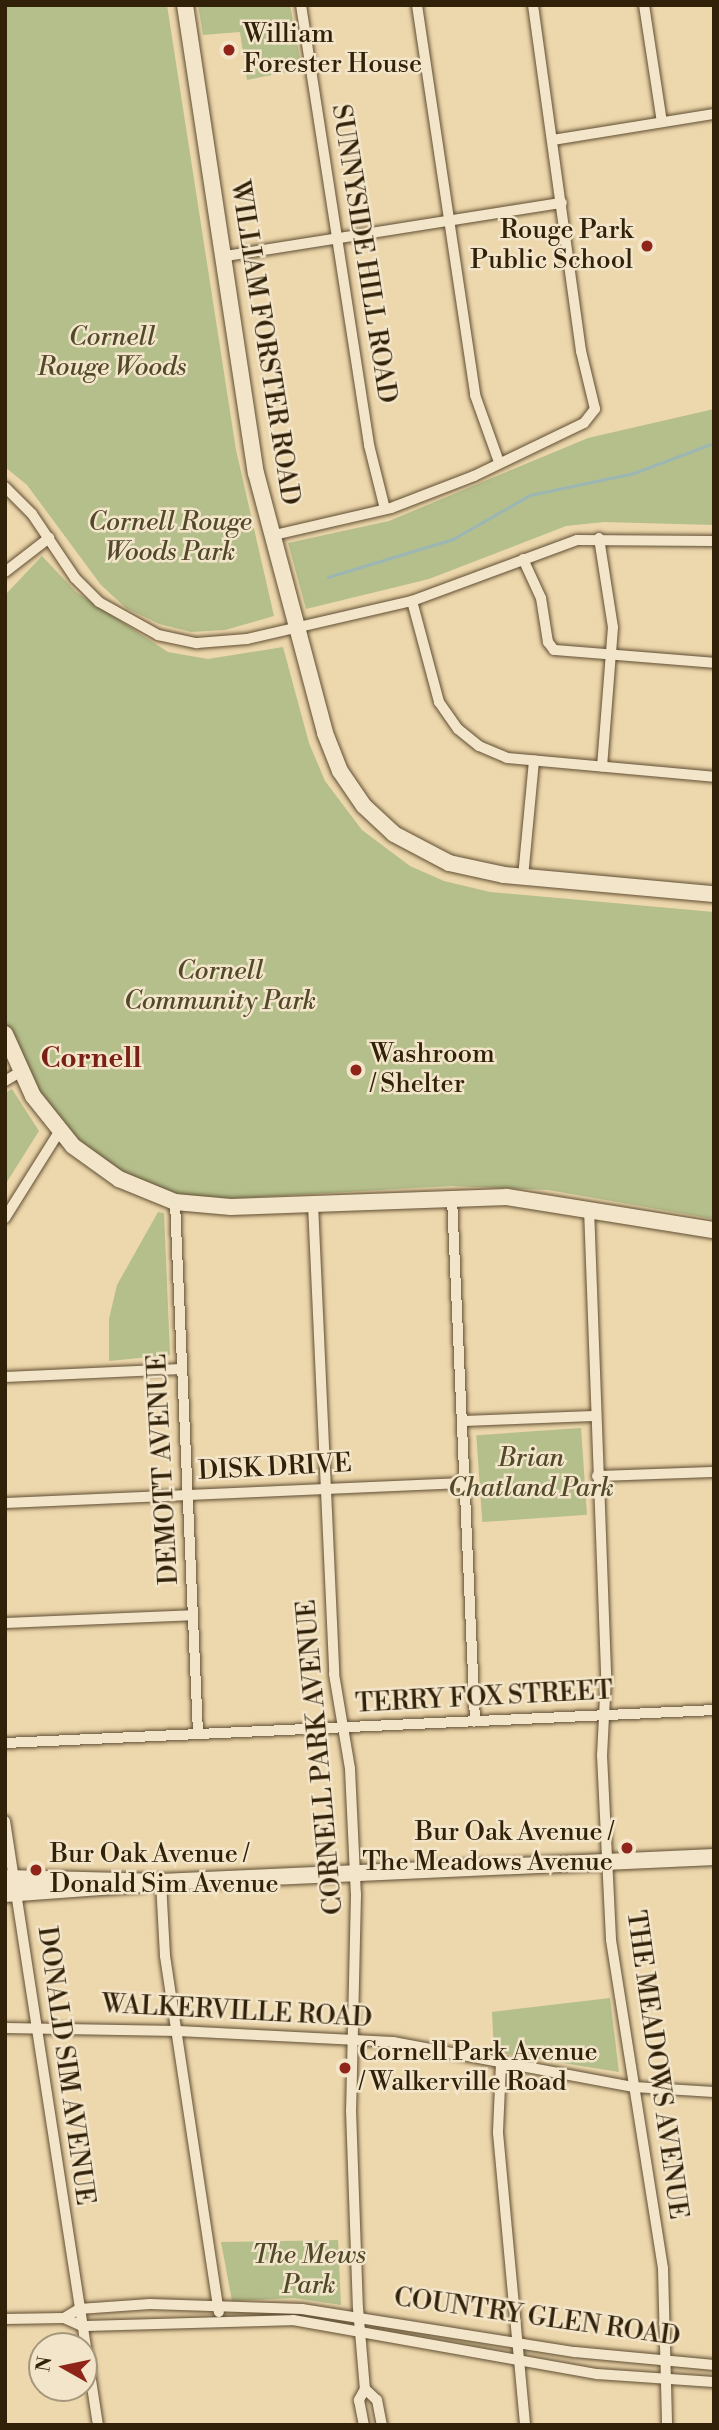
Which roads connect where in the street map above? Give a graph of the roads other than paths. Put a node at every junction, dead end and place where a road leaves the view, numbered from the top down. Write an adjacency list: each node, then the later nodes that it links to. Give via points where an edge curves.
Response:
1 (185, 5): 12 (street, WILLIAM FORSTER ROAD)
2 (301, 5): 11 (street, SUNNYSIDE HILL ROAD)
3 (417, 5): 10 (street)
4 (533, 5): 8 (street)
5 (644, 5): 7 (street)
6 (714, 114): 7 (street)
7 (662, 122): 8 (street)
8 (553, 140): 9 (street)
9 (562, 203): 10 (street); 13 (street, via 581,351 595,408 584,423)
10 (450, 222): 11 (street); 13 (street, via 475,395)
11 (340, 240): 12 (street); 15 (street, SUNNYSIDE HILL ROAD, via 369,445)
12 (226, 256): 16 (street, WILLIAM FORSTER ROAD, via 242,393)
13 (499, 462): 15 (street)
14 (5, 487): 17 (street)
15 (385, 509): 16 (street)
16 (270, 536): 23 (street, WILLIAM FORSTER ROAD)
17 (49, 538): 21 (street); 23 (street, via 75,578 99,602 158,635 221,642)
18 (599, 538): 19 (street); 20 (street, via 560,544); 24 (street, via 600,567 613,612)
19 (714, 541)
20 (523, 559): 22 (street); 24 (street, via 541,598 548,642 554,650)
21 (5, 572)
22 (412, 601): 23 (street); 26 (street, via 433,688 449,718 479,746 507,758)
23 (296, 628): 29 (street, WILLIAM FORSTER ROAD, via 331,751 364,806 394,834 431,856 463,868)
24 (612, 656): 25 (street); 27 (street)
25 (714, 663)
26 (534, 761): 27 (street); 29 (street)
27 (602, 767): 28 (street)
28 (714, 776)
29 (523, 877): 30 (street, WILLIAM FORSTER ROAD)
30 (714, 894)
31 (5, 1034): 32 (street)
32 (12, 1077): 33 (street)
33 (59, 1132): 35 (street, via 110,1175); 38 (street)
34 (452, 1198): 36 (street); 37 (street, via 507,1197); 43 (street)
35 (175, 1202): 36 (street, via 231,1207); 40 (street, DEMOTT AVENUE)
36 (313, 1204): 47 (street, CORNELL PARK AVENUE)
37 (589, 1208): 39 (street); 42 (street, THE MEADOWS AVENUE)
38 (5, 1218)
39 (714, 1230)
40 (182, 1369): 41 (street); 48 (street, DEMOTT AVENUE)
41 (5, 1377)
42 (595, 1416): 43 (street); 45 (street, THE MEADOWS AVENUE)
43 (462, 1422): 46 (street)
44 (714, 1472): 45 (street)
45 (597, 1476): 53 (street, THE MEADOWS AVENUE)
46 (464, 1483): 47 (street, DISK DRIVE); 54 (street)
47 (326, 1489): 48 (street, DISK DRIVE); 55 (street, CORNELL PARK AVENUE, via 334,1674)
48 (188, 1495): 49 (street, DISK DRIVE); 50 (street, DEMOTT AVENUE)
49 (5, 1503)
50 (193, 1615): 51 (street); 56 (street, DEMOTT AVENUE)
51 (5, 1623)
52 (714, 1710): 53 (street, TERRY FOX STREET)
53 (604, 1716): 54 (street, TERRY FOX STREET); 60 (street, THE MEADOWS AVENUE)
54 (475, 1721): 55 (street, TERRY FOX STREET)
55 (342, 1727): 56 (street, TERRY FOX STREET); 61 (street, CORNELL PARK AVENUE, via 350,1769)
56 (198, 1734): 57 (street, TERRY FOX STREET)
57 (5, 1742)
58 (5, 1821): 63 (street, DONALD SIM AVENUE)
59 (714, 1857): 60 (street)
60 (606, 1862): 61 (street); 69 (street, THE MEADOWS AVENUE, via 611,1940)
61 (355, 1873): 62 (street); 67 (street, CORNELL PARK AVENUE)
62 (156, 1882): 63 (street); 66 (street)
63 (10, 1886): 64 (street, DONALD SIM AVENUE)
64 (37, 2027): 65 (street, WALKERVILLE ROAD); 66 (street, WALKERVILLE ROAD); 73 (street, DONALD SIM AVENUE)
65 (5, 2028)
66 (177, 2031): 67 (street, WALKERVILLE ROAD); 71 (street)
67 (352, 2042): 68 (street, WALKERVILLE ROAD, via 393,2042); 72 (street, CORNELL PARK AVENUE)
68 (501, 2063): 69 (street, WALKERVILLE ROAD); 78 (street, via 498,2133)
69 (634, 2087): 70 (street, WALKERVILLE ROAD); 80 (street, THE MEADOWS AVENUE, via 663,2269)
70 (714, 2092)
71 (219, 2308): 72 (street, COUNTRY GLEN ROAD); 73 (street, COUNTRY GLEN ROAD, via 150,2304); 76 (street)
72 (358, 2315): 77 (street, CORNELL PARK AVENUE); 78 (street, COUNTRY GLEN ROAD)
73 (81, 2317): 74 (street, COUNTRY GLEN ROAD); 74 (street, COUNTRY GLEN ROAD); 76 (street, COUNTRY GLEN ROAD); 85 (street, DONALD SIM AVENUE)
74 (64, 2318): 75 (street, COUNTRY GLEN ROAD)
75 (5, 2319)
76 (220, 2322): 77 (street, COUNTRY GLEN ROAD, via 293,2320)
77 (360, 2329): 79 (street, COUNTRY GLEN ROAD); 84 (street, CORNELL PARK AVENUE)
78 (520, 2342): 79 (street); 80 (street, COUNTRY GLEN ROAD)
79 (521, 2362): 82 (street, COUNTRY GLEN ROAD); 88 (street)
80 (666, 2362): 81 (street, COUNTRY GLEN ROAD); 82 (street, THE MEADOWS AVENUE)
81 (714, 2365)
82 (667, 2379): 83 (street, COUNTRY GLEN ROAD); 89 (street, THE MEADOWS AVENUE)
83 (714, 2382)
84 (365, 2389): 86 (street, CORNELL PARK AVENUE, via 359,2400); 87 (street, CORNELL PARK AVENUE, via 377,2400)
85 (98, 2425)
86 (364, 2425)
87 (382, 2425)
88 (525, 2425)
89 (667, 2425)

